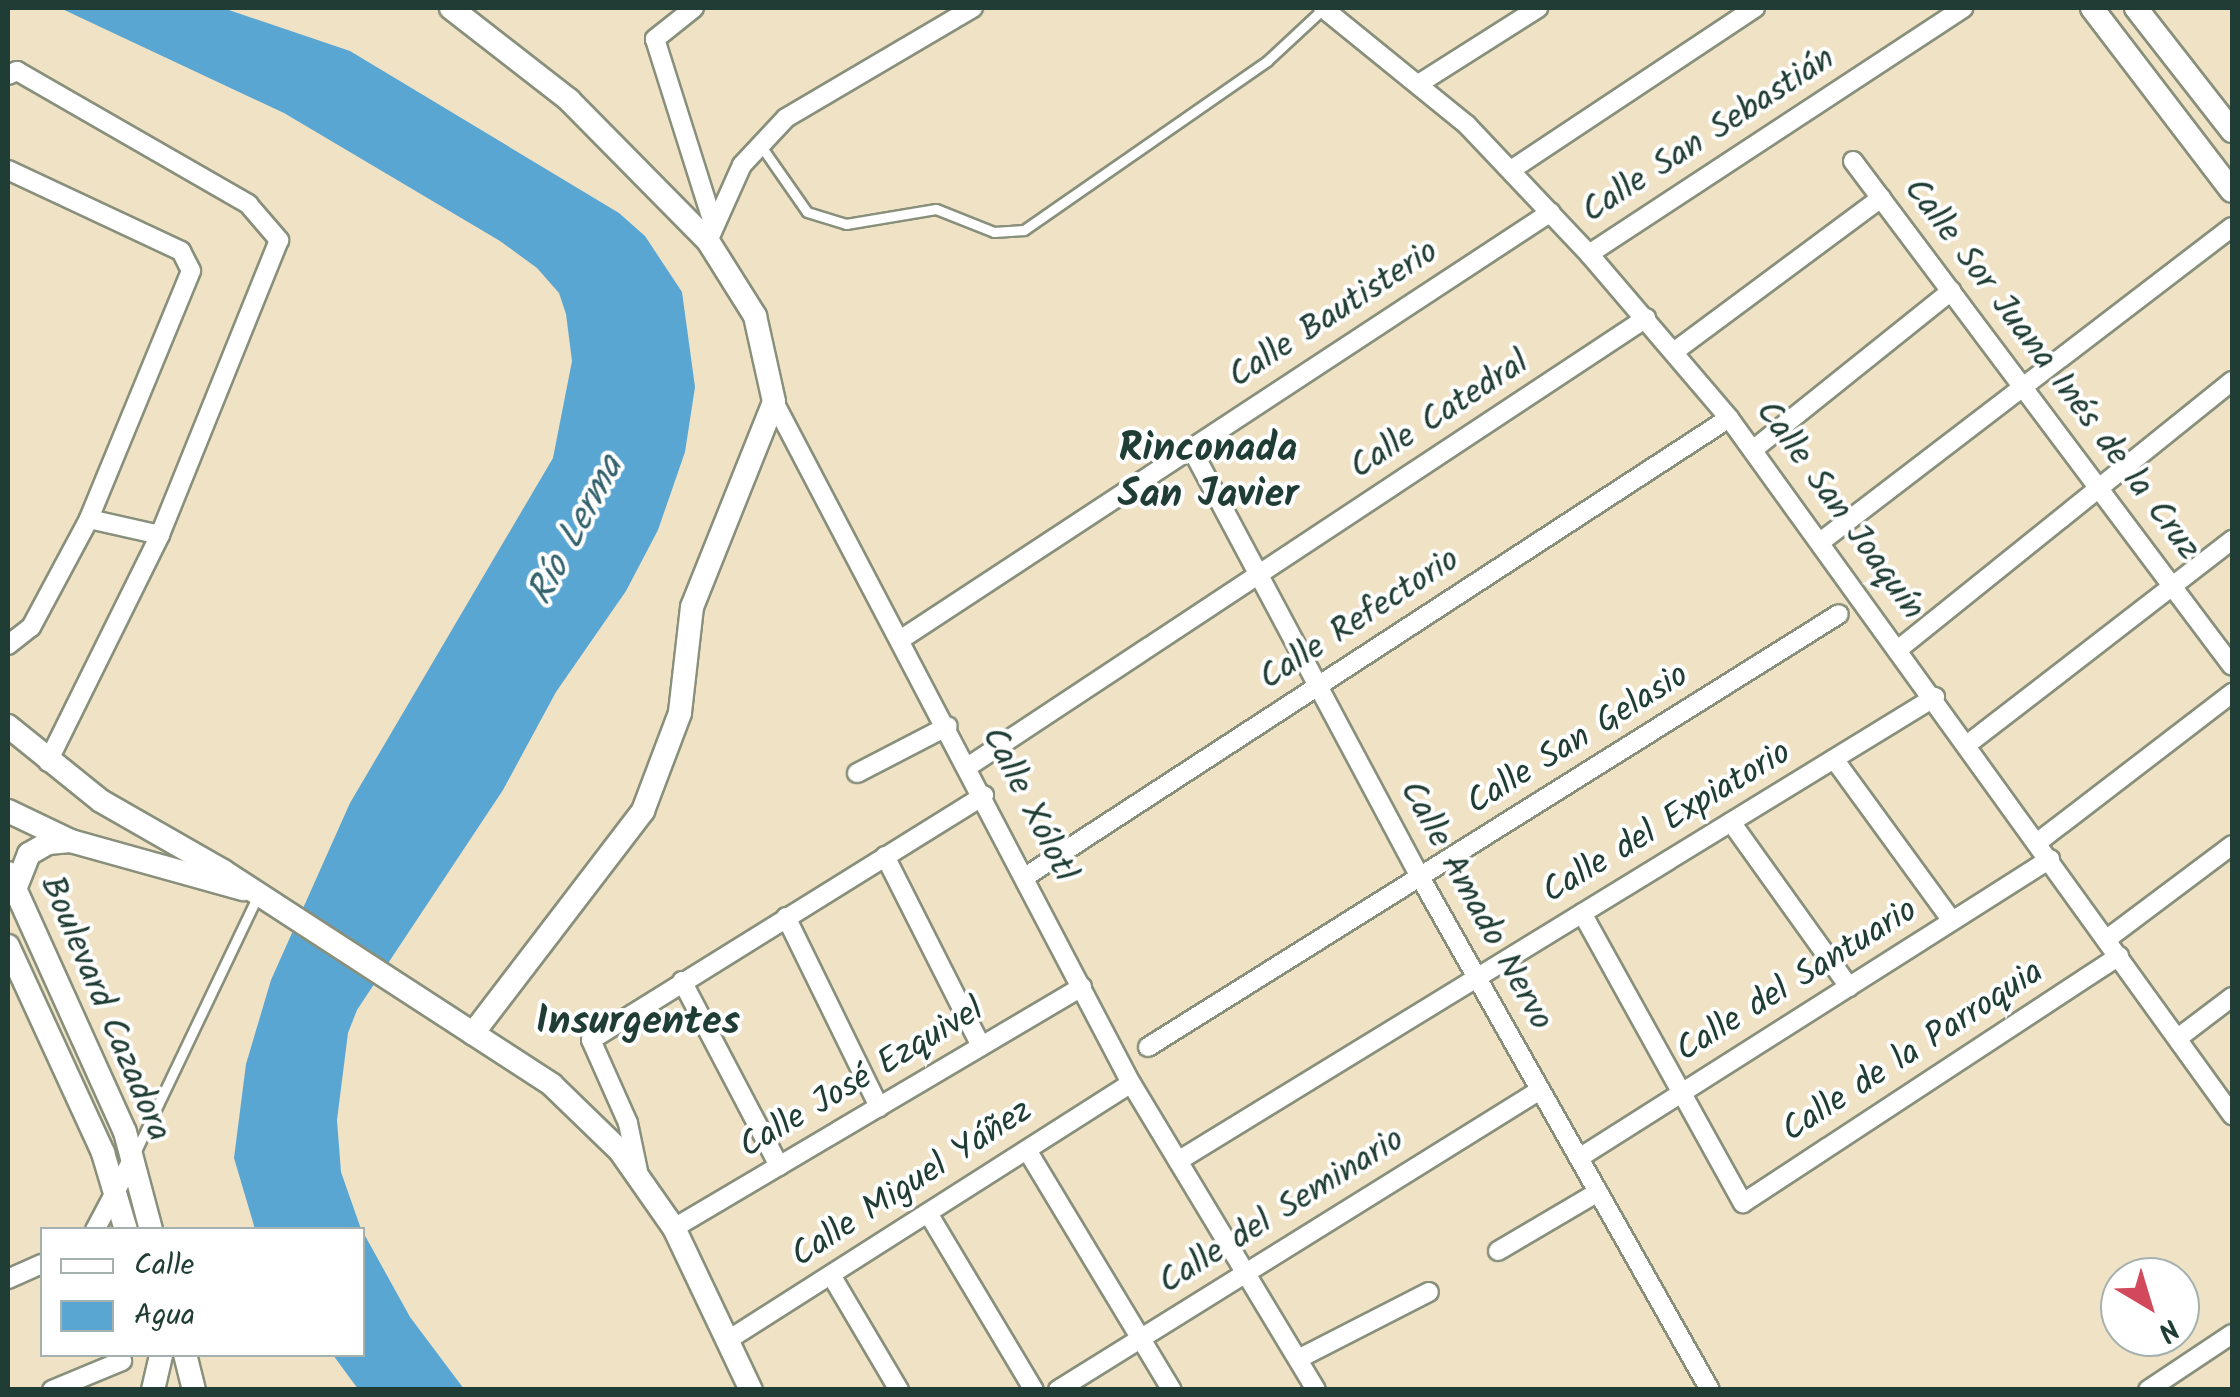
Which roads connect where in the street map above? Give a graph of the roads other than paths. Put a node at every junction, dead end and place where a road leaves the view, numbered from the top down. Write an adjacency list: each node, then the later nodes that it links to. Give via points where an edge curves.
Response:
1 (451, 8): 21 (street, Calle Xólotl, via 569,100)
2 (694, 8): 21 (street, via 656,39)
3 (973, 8): 13 (street, via 812,99)
4 (1324, 8): 11 (street, Calle San Joaquín); 13 (lane, via 1253,72 1024,230 994,232 936,209 846,224 807,212)
5 (1538, 8): 11 (street)
6 (1755, 8): 16 (street)
7 (1964, 8): 22 (street, Calle San Sebastián)
8 (2092, 8): 17 (street)
9 (2136, 8): 12 (street)
10 (8, 75): 34 (street, via 18,71 248,204 278,240)
11 (1420, 83): 16 (street, Calle San Joaquín)
12 (2232, 131)
13 (760, 144): 21 (street)
14 (1853, 161): 18 (street, Calle Sor Juana Inés de la Cruz)
15 (8, 170): 33 (street, via 182,252 192,271)
16 (1511, 170): 19 (street, Calle San Joaquín)
17 (2232, 192)
18 (1880, 198): 23 (street, Calle Sor Juana Inés de la Cruz); 25 (street)
19 (1551, 212): 22 (street, Calle San Joaquín); 30 (street, Calle Bautisterio)
20 (2232, 227): 27 (street)
21 (711, 232): 28 (street, Calle Xólotl, via 755,316)
22 (1589, 254): 24 (street, Calle San Joaquín)
23 (1950, 291): 27 (street, Calle Sor Juana Inés de la Cruz); 31 (street)
24 (1646, 318): 25 (street, Calle San Joaquín); 37 (street, Calle Catedral)
25 (1674, 351): 29 (street, Calle San Joaquín)
26 (2232, 382): 32 (street)
27 (2022, 386): 32 (street, Calle Sor Juana Inés de la Cruz); 35 (street)
28 (774, 402): 40 (street, Calle Xólotl); 77 (street, via 692,607 680,712 643,812)
29 (1730, 418): 31 (street, Calle San Joaquín); 44 (street, Calle Refectorio)
30 (1192, 448): 37 (street, Calle Amado Nervo); 40 (street, Calle Bautisterio)
31 (1754, 449): 35 (street, Calle San Joaquín)
32 (2097, 485): 38 (street, Calle Sor Juana Inés de la Cruz); 42 (street)
33 (88, 518): 34 (street); 41 (street, via 31,627)
34 (160, 535): 51 (street)
35 (1822, 540): 42 (street, Calle San Joaquín)
36 (2232, 540): 38 (street)
37 (1259, 574): 44 (street, Calle Amado Nervo); 52 (street, Calle Catedral)
38 (2173, 586): 43 (street, Calle Sor Juana Inés de la Cruz); 49 (street)
39 (1839, 614): 63 (street, Calle San Gelasio)
40 (903, 638): 48 (street, Calle Xólotl)
41 (8, 645)
42 (1900, 648): 46 (street, Calle San Joaquín)
43 (2232, 666)
44 (1318, 686): 62 (street, Calle Refectorio); 63 (street, Calle Amado Nervo)
45 (2232, 693): 58 (street)
46 (1934, 698): 49 (street, Calle San Joaquín); 50 (street, Calle del Expiatorio)
47 (8, 726): 51 (street)
48 (948, 726): 52 (street, Calle Xólotl); 53 (street)
49 (1968, 744): 58 (street, Calle San Joaquín)
50 (1834, 760): 56 (street, Calle del Expiatorio); 68 (street)
51 (48, 762): 65 (street)
52 (969, 766): 54 (street, Calle Xólotl)
53 (857, 773)
54 (984, 796): 60 (street); 62 (street, Calle Xólotl)
55 (8, 811): 57 (street)
56 (1731, 822): 66 (street, Calle del Expiatorio); 74 (street)
57 (71, 841): 64 (street, via 29,854); 65 (street)
58 (2038, 842): 61 (street, Calle San Joaquín)
59 (2232, 845): 69 (street)
60 (886, 856): 67 (street); 79 (street)
61 (2050, 859): 68 (street, Calle del Santuario); 69 (street, Calle San Joaquín)
62 (1025, 876): 75 (street, Calle Xólotl)
63 (1420, 877): 72 (street, Calle Amado Nervo); 80 (street, Calle San Gelasio)
64 (11, 884): 88 (street, Boulevard Cazadora)
65 (256, 897): 77 (street); 88 (lane)
66 (1582, 914): 72 (street, Calle del Expiatorio); 83 (street)
67 (786, 917): 73 (street); 84 (street)
68 (1952, 922): 74 (street, Calle del Santuario)
69 (2107, 940): 71 (street, Calle San Joaquín)
70 (8, 946): 92 (street, Boulevard Cazadora)
71 (2119, 956): 78 (street, Calle San Joaquín); 83 (street, Calle de la Parroquia, via 1742,1203)
72 (1477, 978): 82 (street, Calle Amado Nervo); 89 (street, Calle del Expiatorio)
73 (682, 981): 90 (street); 91 (street, via 590,1040 628,1123)
74 (1850, 986): 83 (street, Calle del Santuario)
75 (1082, 987): 79 (street, Calle José Ezquivel); 81 (street, Calle Xólotl)
76 (2232, 997): 78 (street)
77 (472, 1033): 91 (street, via 552,1085)
78 (2178, 1038): 85 (street, Calle San Joaquín)
79 (981, 1046): 84 (street, Calle José Ezquivel)
80 (1148, 1047)
81 (1132, 1083): 86 (street, Calle Miguel Yáñez); 89 (street, Calle Xólotl)
82 (1540, 1090): 87 (street, Calle Amado Nervo); 101 (street, Calle del Seminario)
83 (1682, 1093): 87 (street, Calle del Santuario)
84 (879, 1107): 90 (street, Calle José Ezquivel)
85 (2232, 1116)
86 (1026, 1150): 94 (street, Calle Miguel Yáñez); 106 (street)
87 (1579, 1158): 93 (street, Calle Amado Nervo)
88 (132, 1160): 92 (street); 97 (street, Boulevard Cazadora)
89 (1178, 1161): 101 (street, Calle Xólotl)
90 (778, 1166): 98 (street, Calle José Ezquivel)
91 (640, 1178): 98 (street)
92 (115, 1191): 95 (street); 96 (street, Boulevard Cazadora)
93 (1598, 1192): 99 (street); 121 (street, Calle Amado Nervo)
94 (928, 1213): 102 (street, Calle Miguel Yáñez); 117 (street)
95 (97, 1227)
96 (125, 1227)
97 (150, 1227)
98 (674, 1228): 107 (street)
99 (1498, 1251)
100 (40, 1265): 103 (street)
101 (1246, 1273): 106 (street, Calle del Seminario); 110 (street, Calle Xólotl)
102 (831, 1275): 107 (street, Calle Miguel Yáñez); 116 (street)
103 (8, 1279)
104 (1430, 1292): 110 (street)
105 (2232, 1334): 122 (street)
106 (1141, 1338): 118 (street, Calle del Seminario); 119 (street)
107 (728, 1340): 115 (street)
108 (168, 1357): 113 (street)
109 (170, 1357): 114 (street)
110 (1298, 1359): 120 (street, Calle Xólotl)
111 (122, 1361): 112 (street)
112 (52, 1390)
113 (154, 1390)
114 (194, 1390)
115 (751, 1390)
116 (899, 1390)
117 (1034, 1390)
118 (1058, 1390)
119 (1172, 1390)
120 (1316, 1390)
121 (1710, 1390)
122 (2148, 1390)

